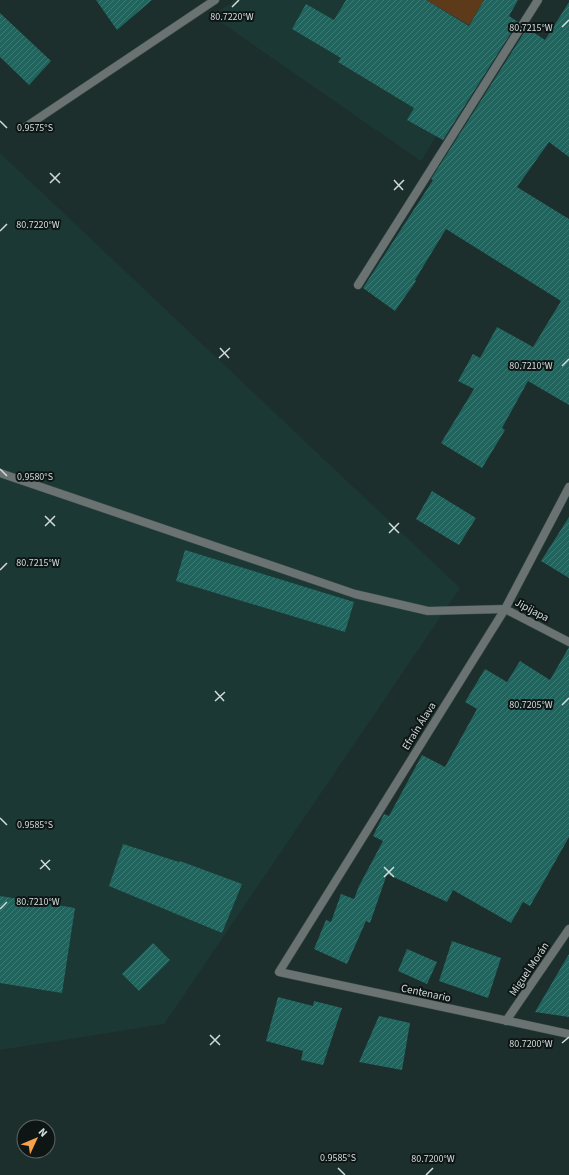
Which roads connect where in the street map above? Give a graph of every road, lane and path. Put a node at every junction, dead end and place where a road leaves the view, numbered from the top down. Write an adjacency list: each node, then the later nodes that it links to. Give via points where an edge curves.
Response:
1 (215, 0): 3 (street)
2 (538, 0): 4 (street)
3 (24, 128)
4 (358, 285)
5 (0, 473): 7 (street, via 355,594 428,611)
6 (569, 487): 7 (street, Efraín Álava)
7 (505, 609): 8 (street, Jipijapa); 10 (street, Efraín Álava)
8 (569, 642)
9 (569, 929): 11 (street, Miguel Morán)
10 (279, 972): 11 (street, Centenario)
11 (506, 1021): 12 (street, Centenario)
12 (569, 1034)

